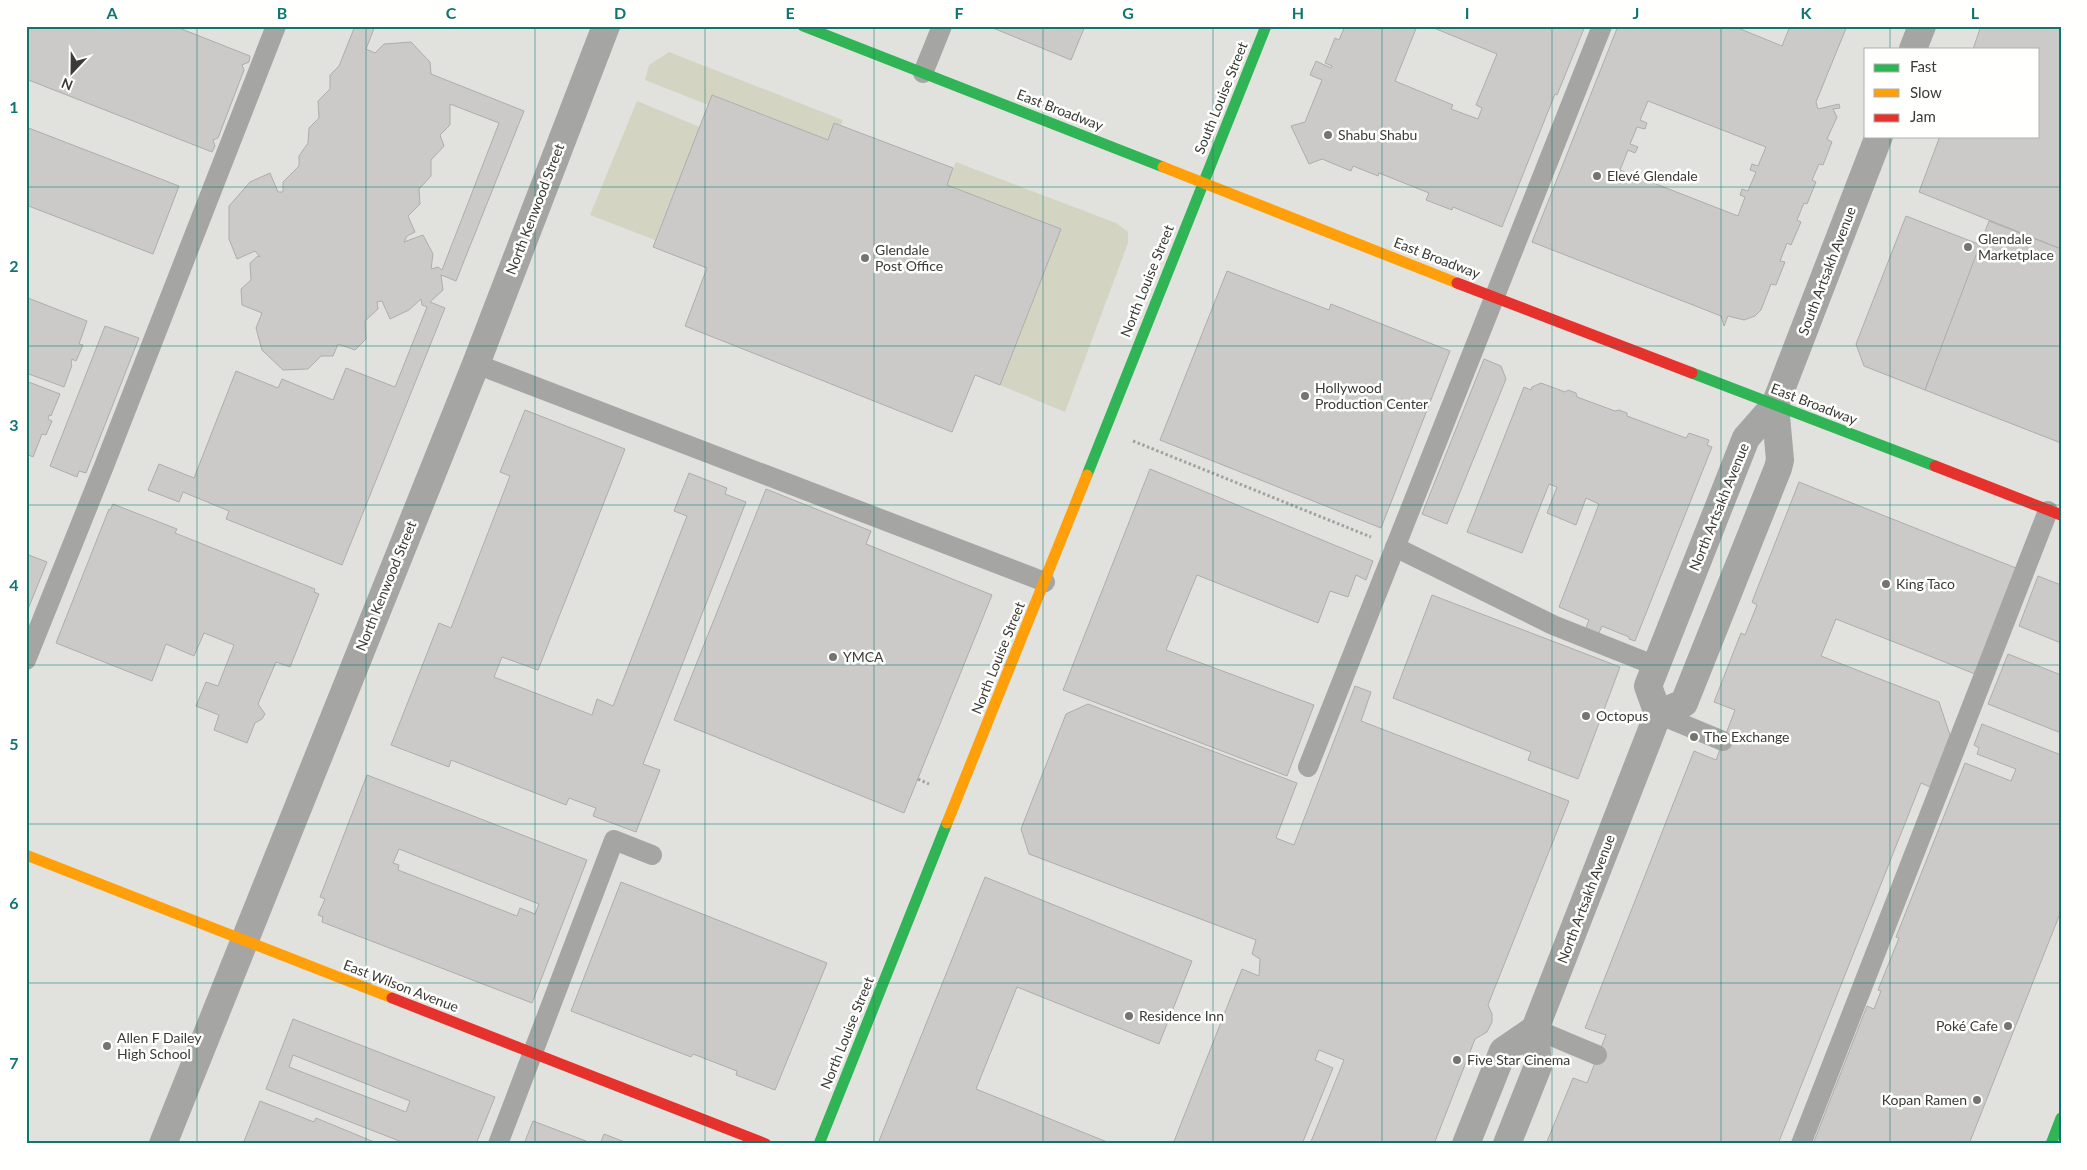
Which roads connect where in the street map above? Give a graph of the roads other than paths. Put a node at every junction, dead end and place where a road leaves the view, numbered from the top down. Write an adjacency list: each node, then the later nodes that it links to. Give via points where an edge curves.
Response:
1 (276, 26): 18 (lane)
2 (606, 26): 13 (street, North Kenwood Street)
3 (803, 26): 9 (street, East Broadway)
4 (942, 26): 9 (lane)
5 (1266, 26): 11 (street, South Louise Street)
6 (1602, 26): 12 (lane)
7 (1922, 26): 8 (street)
8 (1913, 48)
9 (923, 73): 11 (street, East Broadway)
10 (1878, 138): 14 (street, South Artsakh Avenue)
11 (1203, 182): 12 (street, East Broadway); 17 (street, North Louise Street)
12 (1494, 297): 14 (street, East Broadway); 16 (lane)
13 (476, 364): 17 (lane); 25 (street, North Kenwood Street)
14 (1774, 405): 15 (street, East Broadway); 19 (street, North Artsakh Avenue, via 1746,438); 20 (street, via 1780,460 1778,468 1684,703)
15 (2055, 513): 36 (lane)
16 (1395, 547): 19 (lane, via 1553,625); 22 (lane)
17 (1045, 582): 33 (street, North Louise Street)
18 (26, 660)
19 (1656, 666): 20 (street, North Artsakh Avenue, via 1648,686)
20 (1658, 714): 21 (lane); 26 (street, North Artsakh Avenue)
21 (1723, 741)
22 (1308, 767)
23 (652, 855): 27 (lane, via 614,840)
24 (26, 856): 25 (street, East Wilson Avenue)
25 (244, 940): 27 (street, East Wilson Avenue); 30 (street, North Kenwood Street)
26 (1535, 1029): 28 (lane); 34 (street, via 1503,1051); 35 (street, North Artsakh Avenue, via 1538,1066)
27 (533, 1054): 31 (lane); 32 (street, East Wilson Avenue)
28 (1597, 1055)
29 (2061, 1118): 37 (street)
30 (163, 1144)
31 (498, 1144)
32 (766, 1144)
33 (819, 1144)
34 (1466, 1144)
35 (1507, 1144)
36 (1801, 1144)
37 (2051, 1144)

